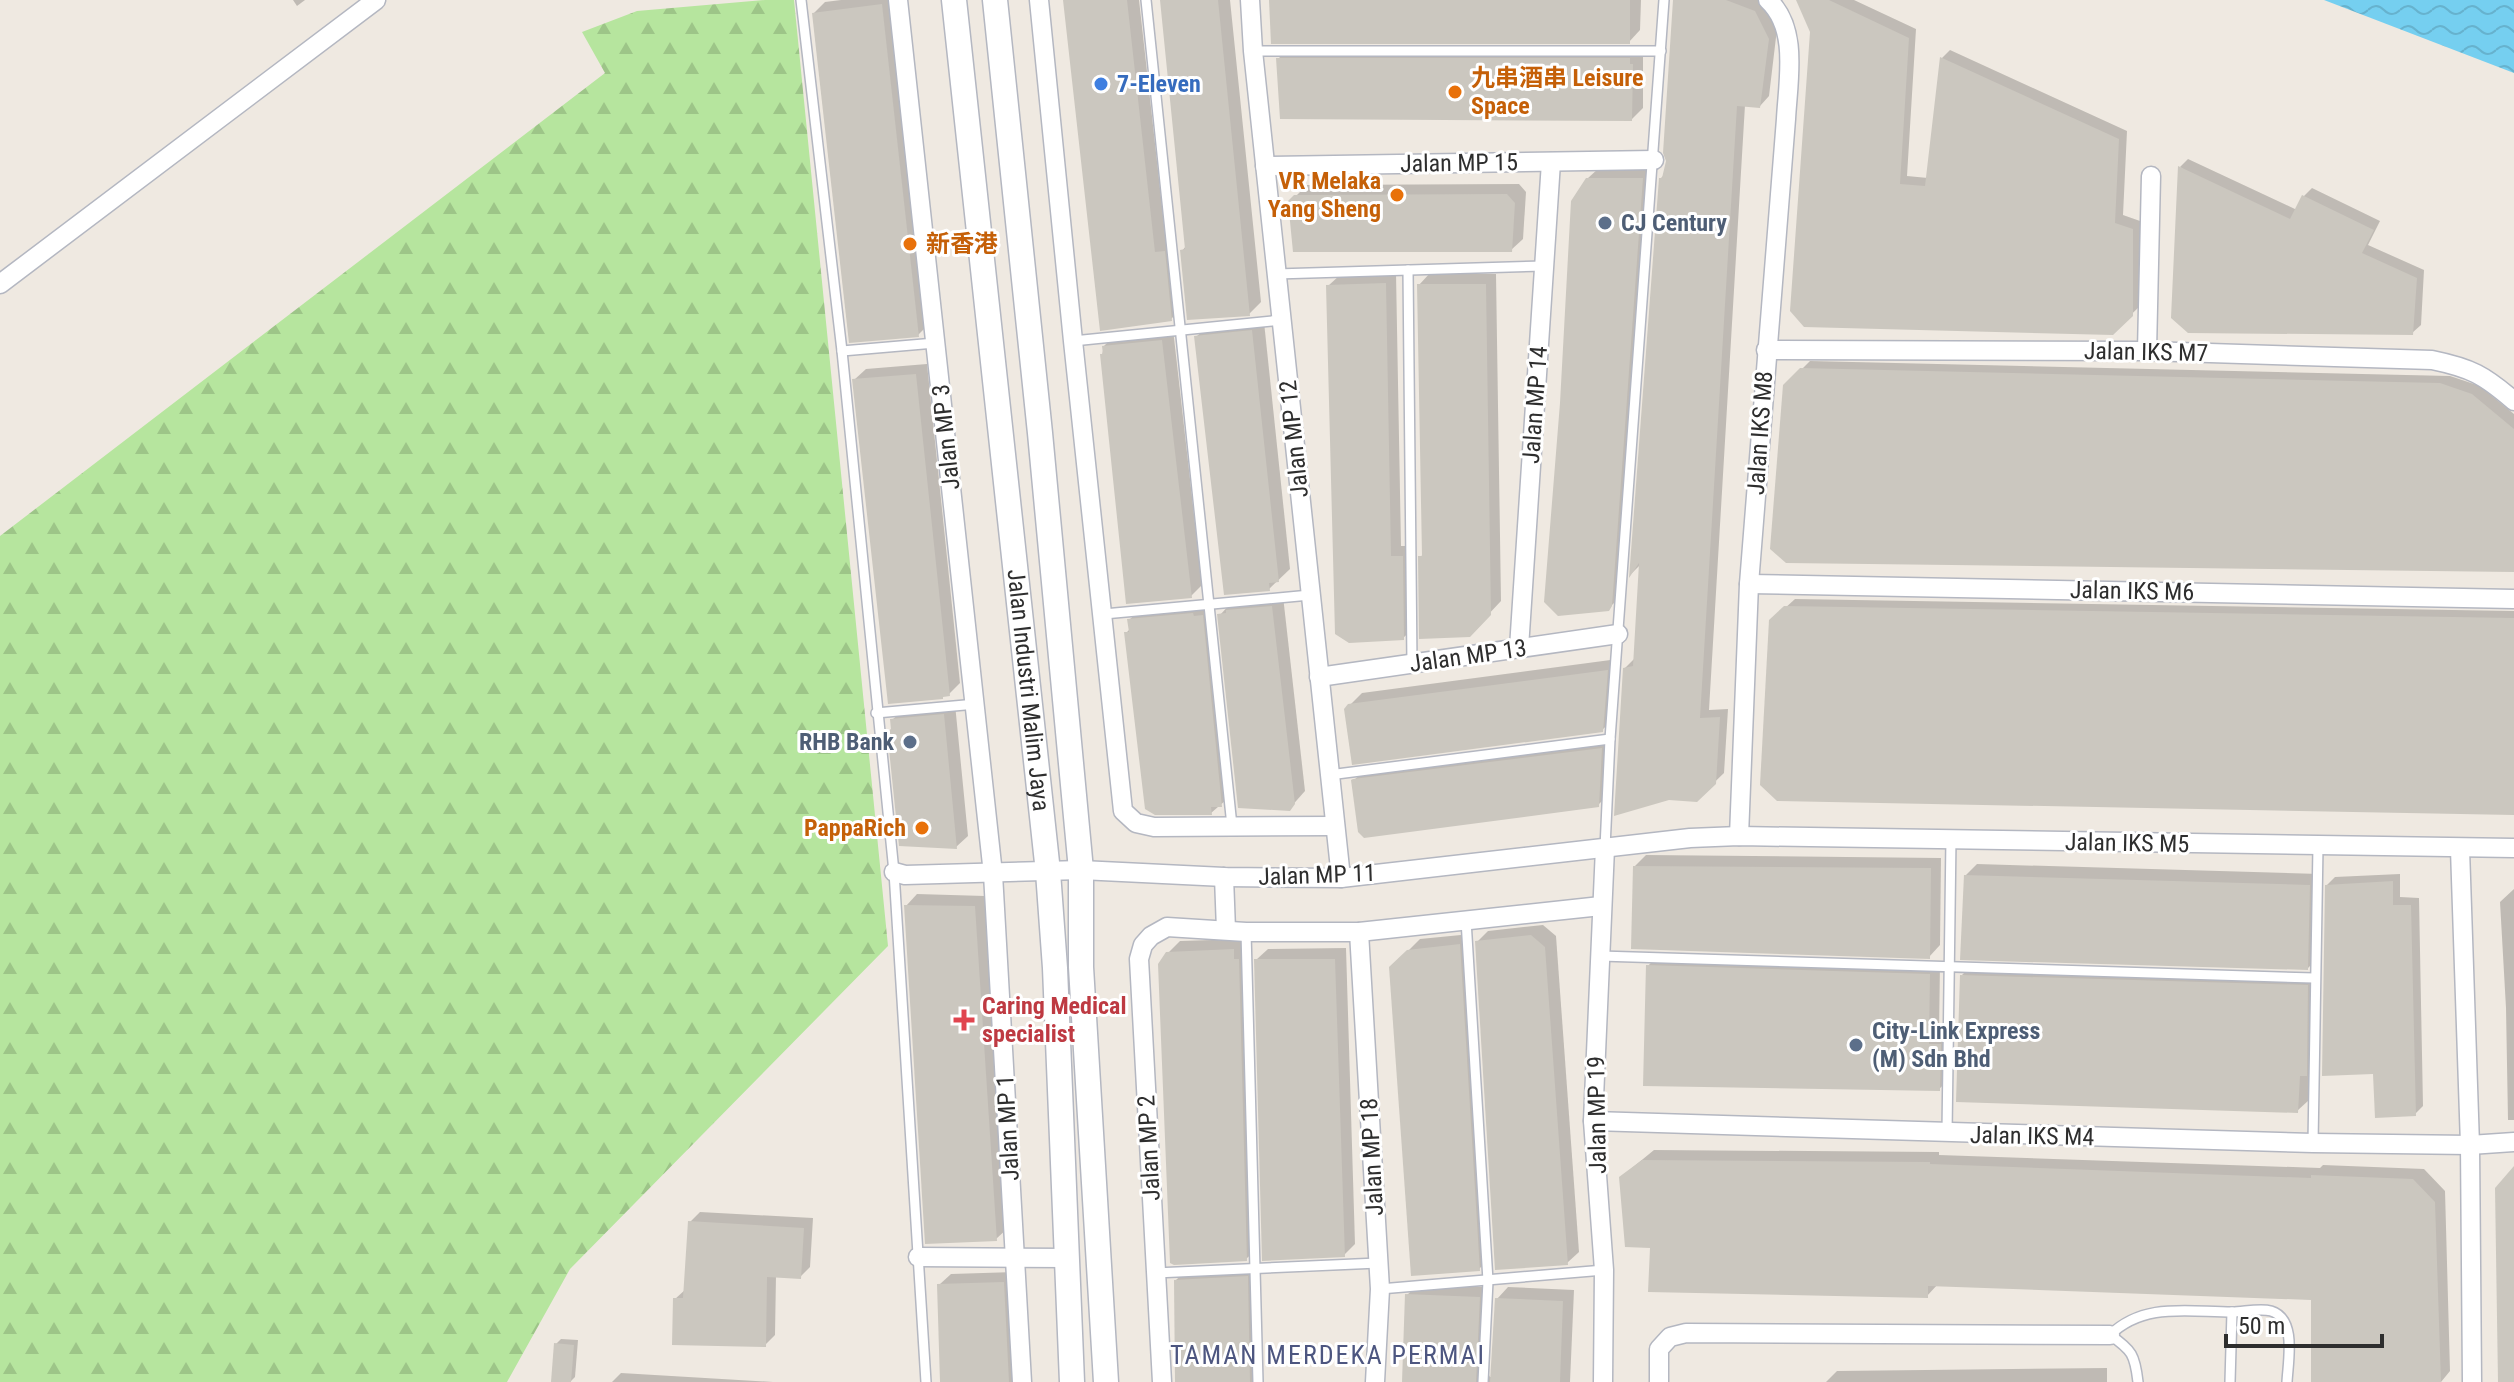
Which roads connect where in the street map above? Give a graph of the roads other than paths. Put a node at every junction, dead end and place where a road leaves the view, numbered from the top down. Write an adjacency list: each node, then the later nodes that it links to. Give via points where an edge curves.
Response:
1 (376, 0): 20 (street)
2 (801, 0): 26 (lane)
3 (898, 0): 24 (street, Jalan MP 3)
4 (954, 0): 52 (main road, Jalan Industri Malim Jaya)
5 (995, 0): 50 (main road, Jalan Industri Malim Jaya)
6 (1039, 0): 23 (street)
7 (1146, 0): 22 (lane)
8 (1250, 0): 11 (street, Jalan MP 12)
9 (1664, 0): 12 (lane)
10 (1768, 0): 25 (street, Jalan IKS M8, via 1779,10 1789,56)
11 (1253, 51): 12 (lane); 15 (street, Jalan MP 12)
12 (1661, 51): 13 (lane)
13 (1654, 160): 14 (street, Jalan MP 15); 34 (lane)
14 (1551, 162): 15 (street, Jalan MP 15); 17 (street, Jalan MP 14)
15 (1265, 166): 19 (street, Jalan MP 12)
16 (2151, 176): 27 (street)
17 (1544, 266): 18 (lane); 35 (street, Jalan MP 14)
18 (1408, 270): 19 (lane); 36 (lane)
19 (1276, 274): 21 (street, Jalan MP 12)
20 (0, 284)
21 (1281, 320): 22 (lane); 30 (street, Jalan MP 12)
22 (1180, 330): 23 (lane); 32 (lane)
23 (1073, 341): 33 (street)
24 (935, 343): 26 (lane); 38 (street, Jalan MP 3)
25 (1766, 350): 27 (street, Jalan IKS M7); 29 (street, Jalan IKS M8)
26 (842, 351): 39 (lane)
27 (2147, 351): 28 (street, Jalan IKS M7, via 2432,360 2465,367)
28 (2514, 401)
29 (1749, 584): 31 (street, Jalan IKS M6); 44 (street, Jalan IKS M8)
30 (1310, 595): 32 (lane); 37 (street, Jalan MP 12)
31 (2514, 599)
32 (1208, 605): 33 (lane); 42 (lane)
33 (1104, 614): 42 (street, via 1123,811 1136,823 1154,827)
34 (1618, 634): 35 (street, Jalan MP 13); 40 (lane)
35 (1519, 648): 36 (street, Jalan MP 13)
36 (1412, 664): 37 (street, Jalan MP 13)
37 (1319, 677): 41 (street, Jalan MP 12)
38 (976, 704): 39 (lane); 53 (street, Jalan MP 3)
39 (876, 713): 51 (lane)
40 (1610, 739): 41 (lane); 47 (lane)
41 (1329, 775): 43 (street, Jalan MP 12)
42 (1232, 826): 43 (street)
43 (1335, 826): 55 (street, Jalan MP 12)
44 (1739, 836): 45 (street, Jalan IKS M5); 47 (street, Jalan MP 11)
45 (1951, 838): 46 (street, Jalan IKS M5); 62 (lane)
46 (2318, 846): 49 (street, Jalan IKS M5); 63 (lane)
47 (1605, 848): 55 (street, Jalan MP 11); 56 (street, Jalan MP 19)
48 (2514, 848): 49 (street, Jalan IKS M5)
49 (2460, 849): 68 (street)
50 (1081, 870): 52 (street, Jalan MP 11); 54 (street, Jalan MP 11); 83 (main road, Jalan Industri Malim Jaya, via 1081,967)
51 (894, 872): 53 (street, Jalan MP 11); 69 (lane)
52 (1048, 872): 53 (street, Jalan MP 11); 70 (main road, Jalan Industri Malim Jaya)
53 (993, 874): 71 (street, Jalan MP 1)
54 (1224, 877): 55 (street, Jalan MP 11); 58 (street)
55 (1341, 878)
56 (1601, 906): 57 (street); 61 (street, Jalan MP 19)
57 (1466, 920): 60 (street); 76 (lane)
58 (1226, 930): 59 (street); 75 (street, Jalan MP 2, via 1167,927 1143,945 1139,959)
59 (1246, 932): 60 (street); 73 (lane)
60 (1359, 932): 72 (street, Jalan MP 18)
61 (1600, 956): 62 (lane); 64 (street, Jalan MP 19)
62 (1951, 968): 63 (lane); 65 (lane)
63 (2314, 978): 67 (lane)
64 (1593, 1121): 65 (street, Jalan IKS M4); 74 (street, Jalan MP 19)
65 (1947, 1133): 67 (street, Jalan IKS M4)
66 (2514, 1142): 68 (street, Jalan IKS M4)
67 (2313, 1143): 68 (street, Jalan IKS M4)
68 (2470, 1145): 93 (street)
69 (918, 1257): 71 (street); 80 (lane)
70 (1068, 1258): 71 (street); 82 (main road, Jalan Industri Malim Jaya)
71 (1016, 1259): 81 (street, Jalan MP 1)
72 (1378, 1263): 73 (lane); 77 (street, Jalan MP 18)
73 (1255, 1269): 75 (lane); 85 (lane)
74 (1604, 1270): 76 (lane); 88 (street, Jalan MP 19)
75 (1155, 1273): 84 (street, Jalan MP 2)
76 (1488, 1281): 77 (lane); 87 (lane)
77 (1380, 1289): 86 (street, Jalan MP 18)
78 (2232, 1312): 79 (lane, via 2154,1311 2122,1323); 91 (lane); 92 (lane, via 2270,1311 2283,1318 2288,1331)
79 (2110, 1335): 89 (street, via 1686,1333 1670,1337 1659,1349); 90 (lane, via 2128,1347)
80 (926, 1382)
81 (1022, 1382)
82 (1072, 1382)
83 (1106, 1382)
84 (1162, 1382)
85 (1258, 1382)
86 (1375, 1382)
87 (1483, 1382)
88 (1603, 1382)
89 (1659, 1382)
90 (2138, 1382)
91 (2230, 1382)
92 (2287, 1382)
93 (2472, 1382)

